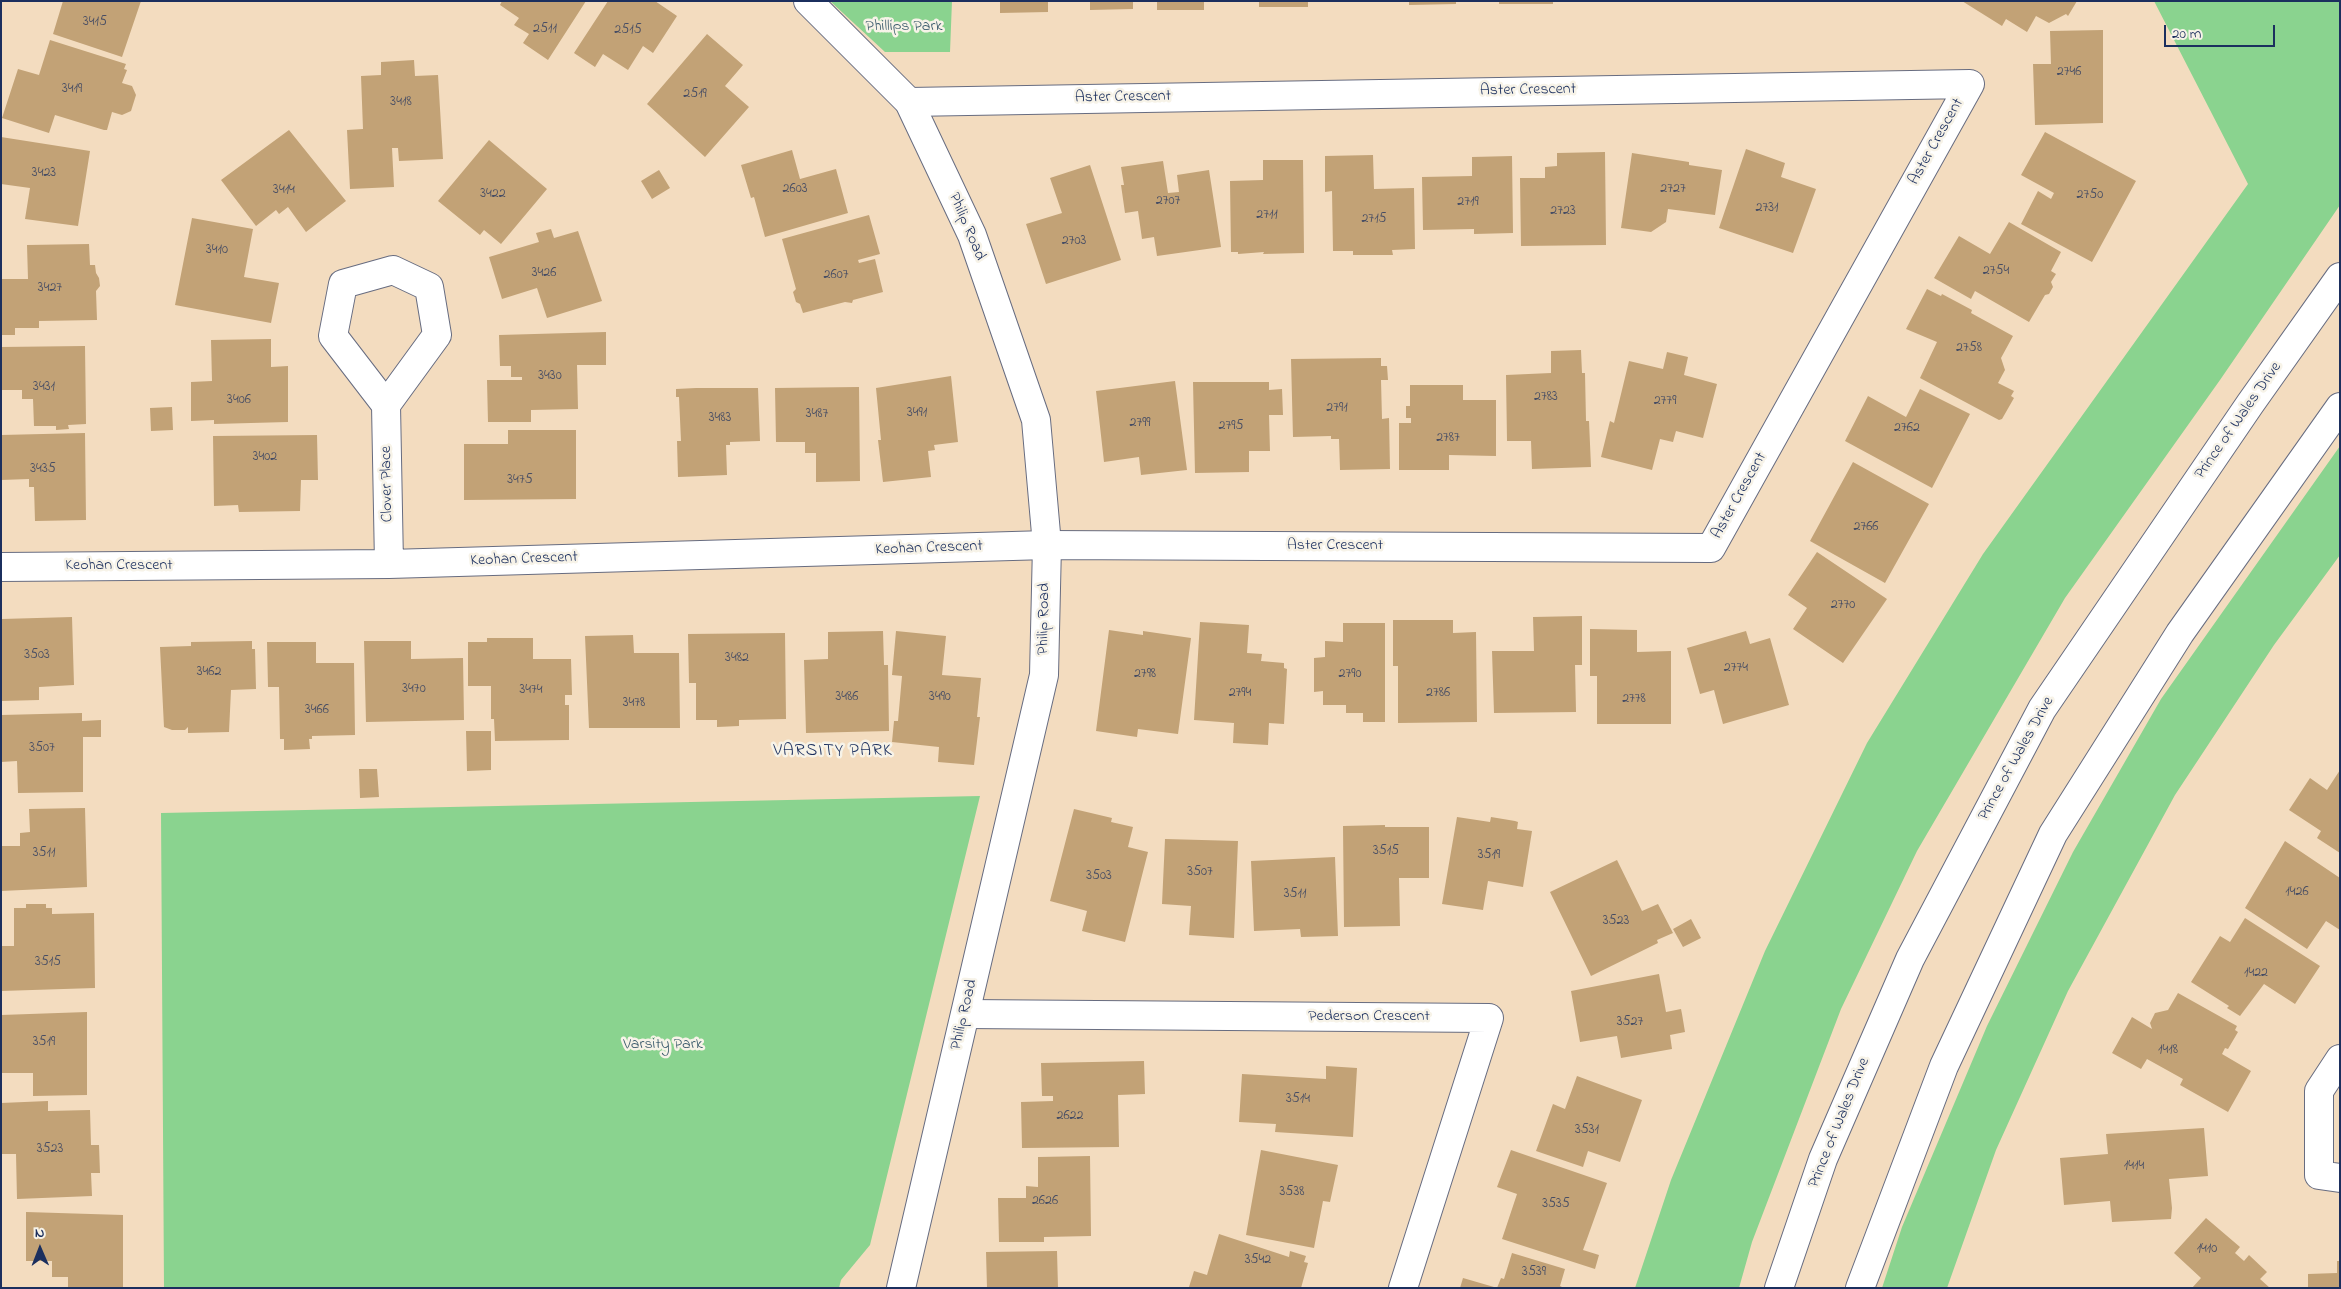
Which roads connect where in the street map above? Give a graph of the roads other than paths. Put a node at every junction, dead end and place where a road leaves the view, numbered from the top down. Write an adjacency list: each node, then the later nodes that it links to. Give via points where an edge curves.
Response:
1 (808, 1): 2 (street, Philip Road)
2 (909, 102): 6 (street, Philip Road, via 972,236 1036,420); 6 (street, Aster Crescent, via 1970,84 1711,548)
3 (2340, 277): 14 (street, Prince of Wales Drive, via 2042,709 1910,959 1823,1159)
4 (386, 405): 4 (street, via 437,335 429,287 393,270 343,284 333,336); 7 (street, Clover Place)
5 (2340, 407): 15 (street, via 2180,633 2053,834 1944,1066)
6 (1046, 545): 7 (street, Keohan Crescent); 9 (street, Philip Road, via 1044,675)
7 (389, 564): 8 (street, Keohan Crescent)
8 (1, 567)
9 (966, 1014): 12 (street, Philip Road); 13 (street, Pederson Crescent, via 1489,1018)
10 (2340, 1059): 11 (street, via 2319,1091 2319,1175)
11 (2340, 1178)
12 (901, 1288)
13 (1403, 1288)
14 (1779, 1288)
15 (1860, 1288)

